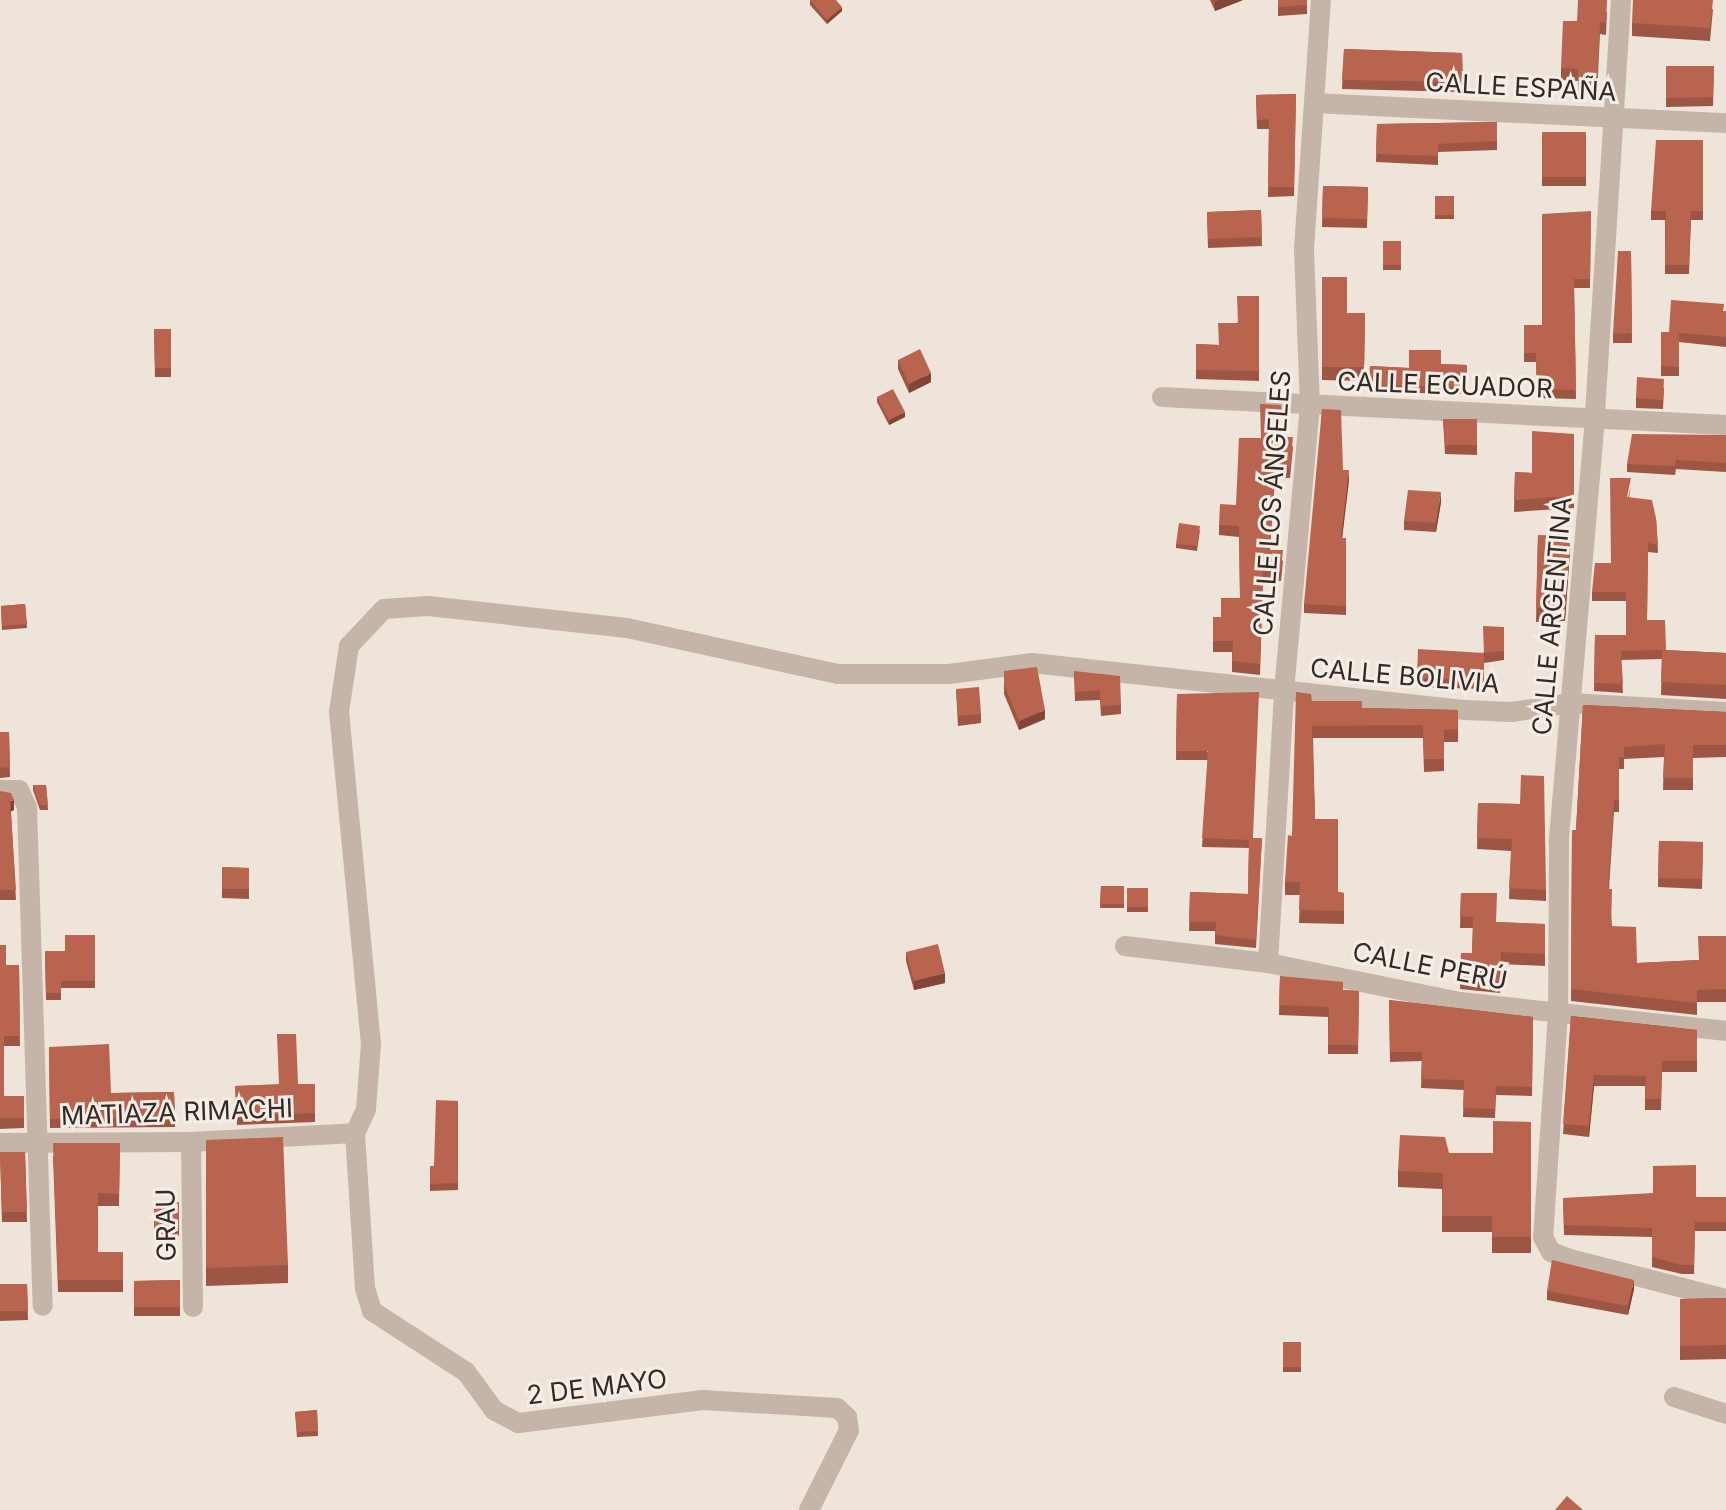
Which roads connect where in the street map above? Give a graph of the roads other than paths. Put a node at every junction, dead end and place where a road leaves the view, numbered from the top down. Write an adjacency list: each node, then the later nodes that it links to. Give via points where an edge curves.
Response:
1 (1321, 0): 3 (street, CALLE LOS ÁNGELES)
2 (1621, 0): 4 (street, CALLE ARGENTINA)
3 (1314, 103): 4 (street, CALLE ESPAÑA); 7 (street, CALLE LOS ÁNGELES, via 1304,249)
4 (1615, 117): 5 (street, CALLE ESPAÑA); 8 (street, CALLE ARGENTINA)
5 (1726, 123)
6 (1162, 397): 7 (street, CALLE ECUADOR)
7 (1310, 406): 8 (street, CALLE ECUADOR); 10 (street, CALLE LOS ÁNGELES)
8 (1595, 418): 9 (street, CALLE ECUADOR); 11 (street, CALLE ARGENTINA)
9 (1726, 425)
10 (1284, 691): 11 (street, CALLE BOLIVIA, via 1512,712); 15 (street, CALLE LOS ÁNGELES); 18 (street, CALLE BOLIVIA, via 1032,663 949,674 838,674 627,628 428,606 384,609 349,646 339,712 371,1044 366,1109)
11 (1571, 703): 12 (street, CALLE BOLIVIA); 16 (street, CALLE ARGENTINA, via 1559,842)
12 (1726, 712)
13 (10, 790): 19 (street, via 27,807)
14 (1125, 946): 15 (street, CALLE PERÚ)
15 (1268, 963): 16 (street, CALLE PERÚ, via 1460,1002)
16 (1558, 1013): 17 (street, CALLE PERÚ); 22 (street, CALLE ARGENTINA, via 1543,1237 1551,1252)
17 (1726, 1031)
18 (355, 1133): 20 (street, MATIAZA RIMACHI); 27 (street, 2 DE MAYO, via 365,1288 372,1311 466,1372 494,1410 518,1423 703,1400 837,1408 847,1417 849,1430)
19 (35, 1142): 20 (street, MATIAZA RIMACHI); 21 (street, MATIAZA RIMACHI); 23 (street)
20 (191, 1142): 24 (street, GRAU)
21 (0, 1143)
22 (1726, 1299)
23 (43, 1306)
24 (193, 1307)
25 (1674, 1397): 26 (street)
26 (1726, 1414)
27 (809, 1510)

